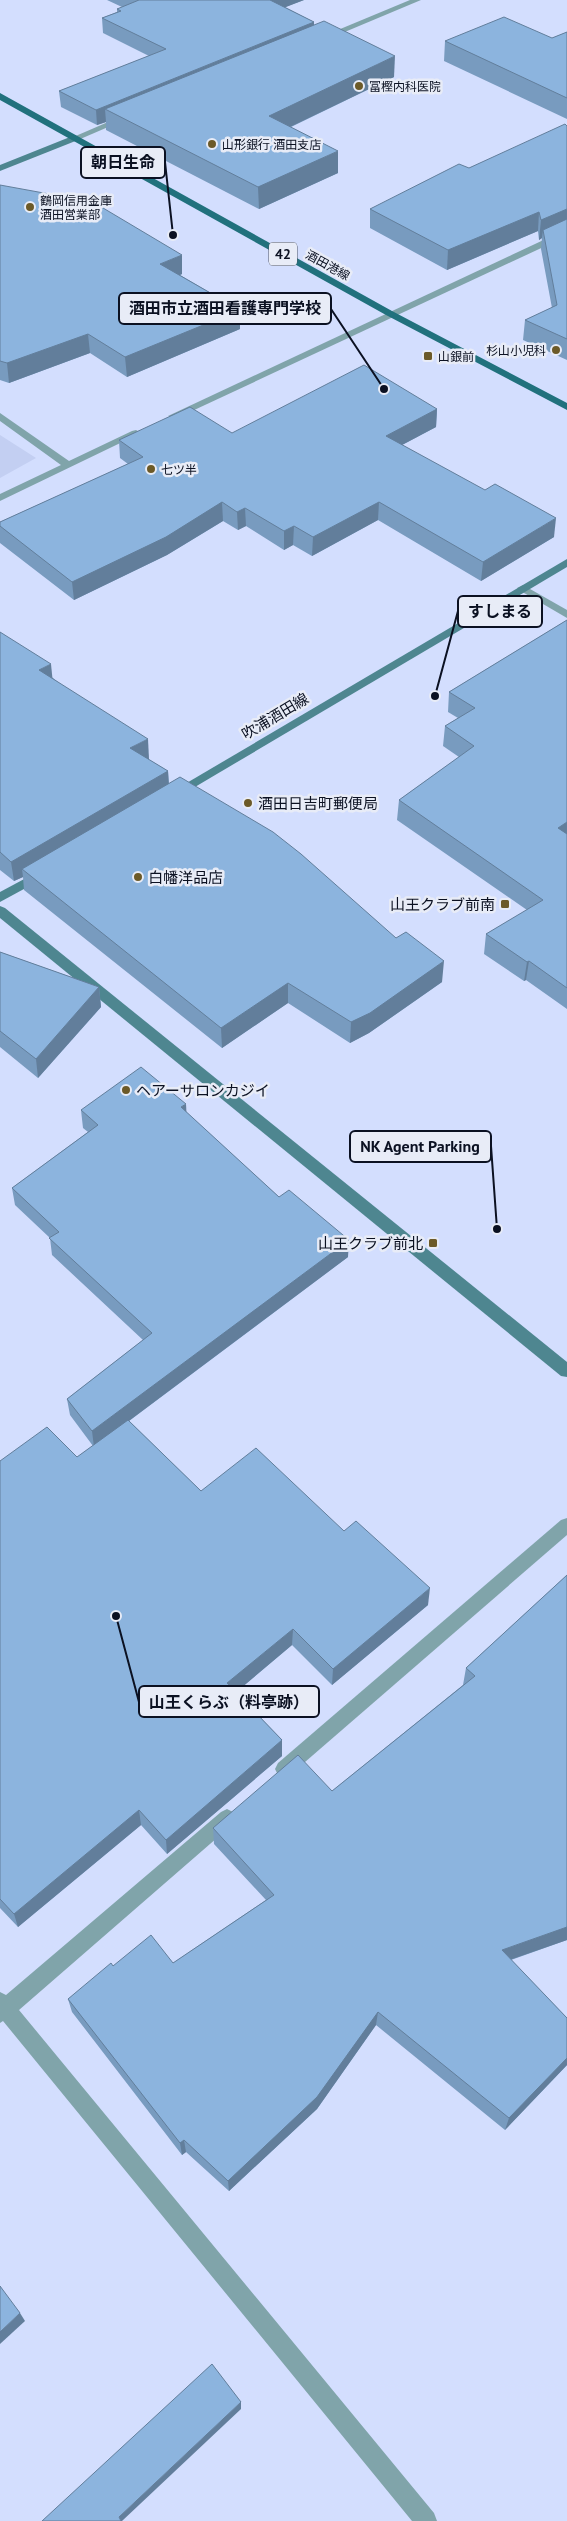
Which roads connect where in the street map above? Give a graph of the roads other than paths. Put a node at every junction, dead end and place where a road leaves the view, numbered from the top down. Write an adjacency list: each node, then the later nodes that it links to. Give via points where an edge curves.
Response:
1 (417, 0): 2 (street)
2 (316, 41)
3 (0, 96): 5 (main road, 酒田港線 / 42)
4 (131, 116): 5 (street)
5 (75, 138): 6 (street); 8 (main road, 酒田港線 / 42)
6 (0, 168)
7 (567, 232): 8 (street)
8 (389, 313): 9 (main road, 酒田港線 / 42); 11 (street)
9 (567, 407)
10 (0, 416): 13 (street)
11 (166, 419)
12 (148, 427): 13 (street)
13 (68, 465): 14 (street)
14 (0, 498)
15 (567, 562): 16 (street, 吹浦酒田線)
16 (523, 588): 17 (street); 18 (street, 吹浦酒田線)
17 (567, 614)
18 (163, 801)
19 (51, 867): 20 (street)
20 (0, 898)
21 (0, 911): 22 (street)
22 (567, 1371)
23 (567, 1525): 24 (street)
24 (267, 1783)
25 (238, 1809): 26 (street)
26 (2, 2008): 27 (street)
27 (426, 2521)

